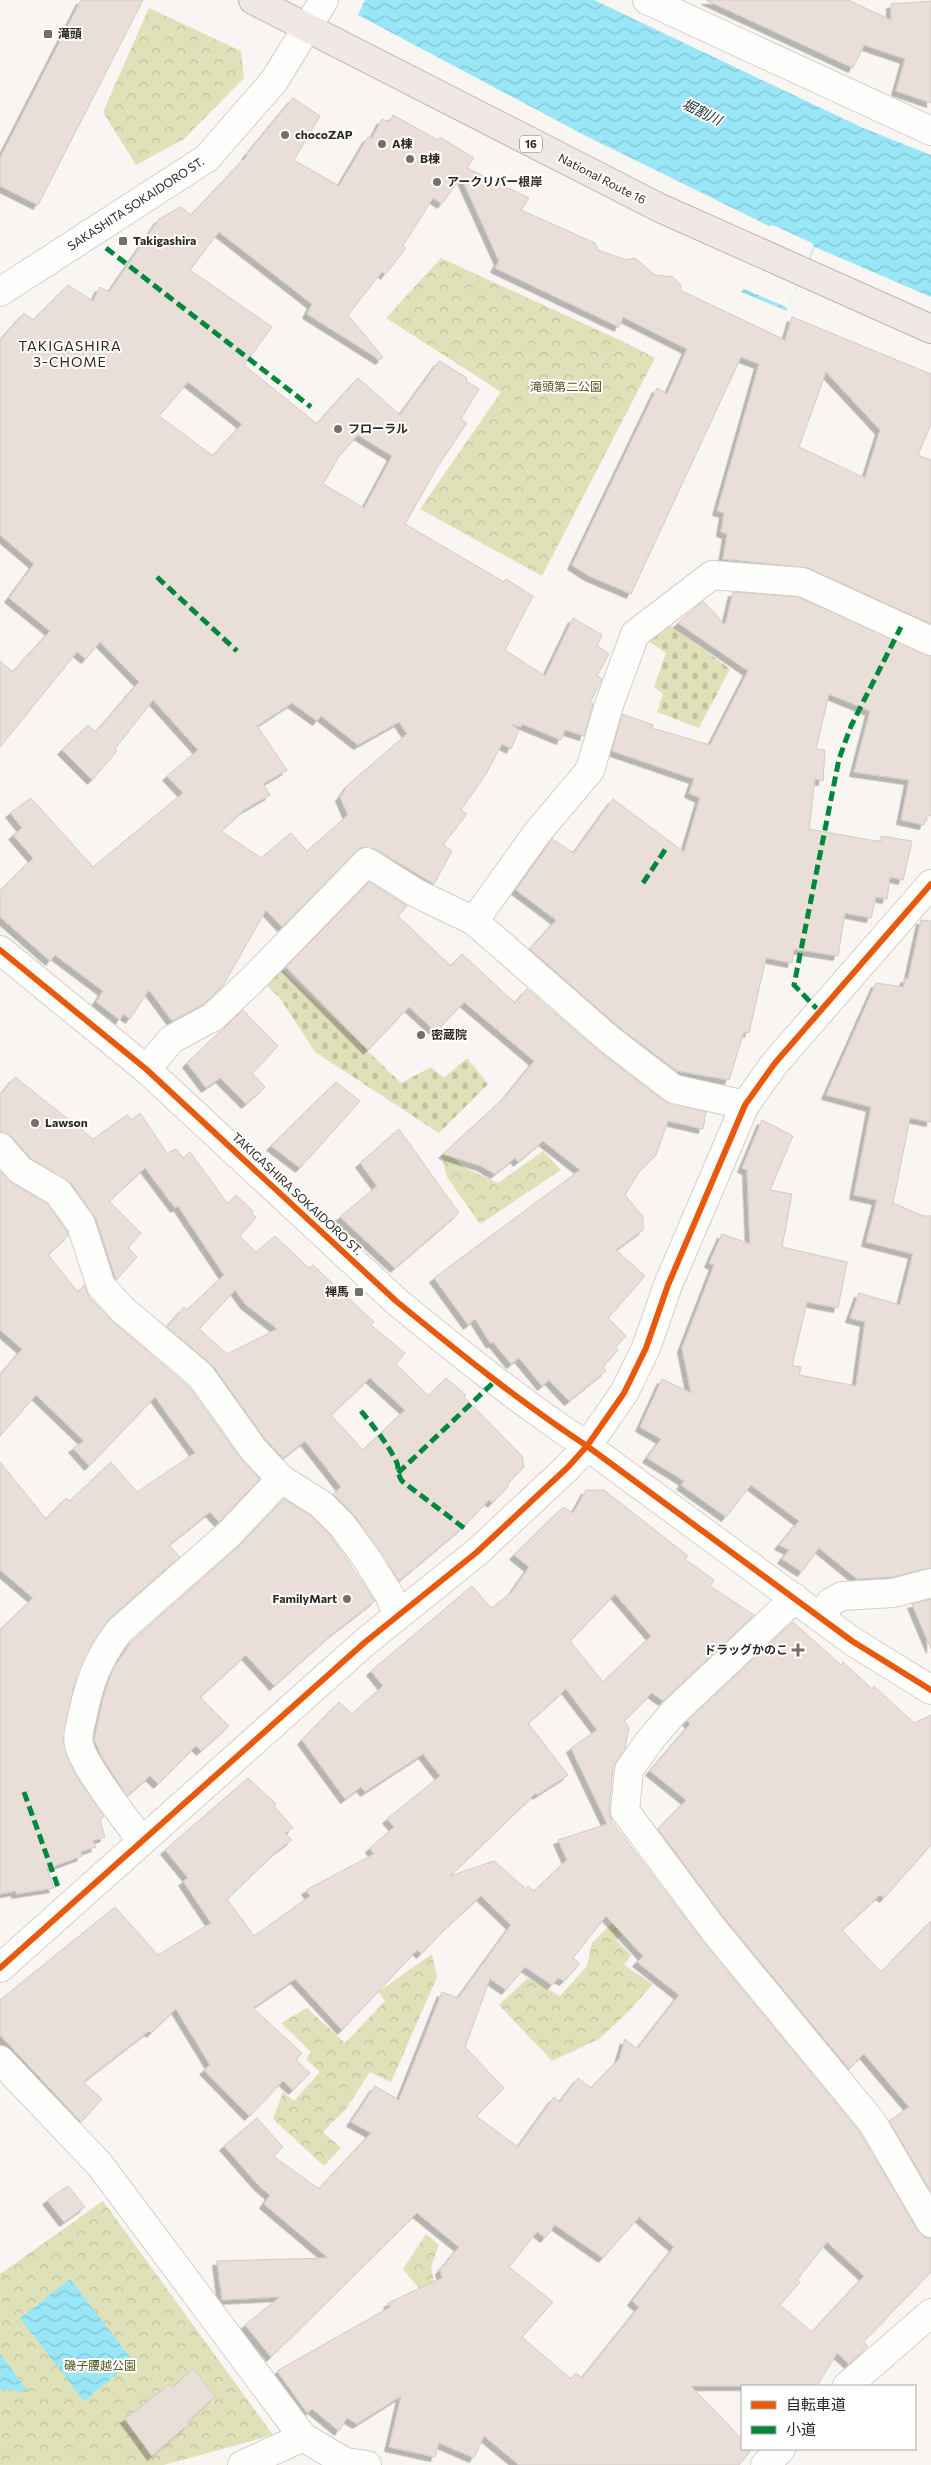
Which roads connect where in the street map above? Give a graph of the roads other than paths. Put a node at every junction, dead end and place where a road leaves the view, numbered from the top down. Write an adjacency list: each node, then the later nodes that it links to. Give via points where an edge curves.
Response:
1 (253, 0): 4 (highway, National Route 16 / 16)
2 (647, 0): 5 (street)
3 (324, 1): 4 (street, SAKASHITA SOKAIDORO ST.)
4 (308, 28): 6 (street, SAKASHITA SOKAIDORO ST., via 274,81 207,158); 7 (highway, National Route 16 / 16, via 660,208)
5 (931, 131)
6 (0, 292)
7 (931, 329)
8 (931, 640): 10 (street, via 802,582 712,575 635,634 590,770 537,833)
9 (931, 884): 13 (street, via 774,1063)
10 (474, 921): 12 (street, via 416,893 367,862 252,980 212,1017 172,1039); 13 (street, via 610,1040 674,1089)
11 (0, 950): 12 (street, TAKIGASHIRA SOKAIDORO ST.)
12 (146, 1069): 15 (street, TAKIGASHIRA SOKAIDORO ST., via 396,1301 554,1425)
13 (744, 1105): 15 (street, via 668,1284 646,1348 624,1393)
14 (0, 1147): 16 (street, via 20,1170 58,1192 81,1224 101,1286 122,1309 201,1376 253,1449)
15 (587, 1446): 18 (street, TAKIGASHIRA SOKAIDORO ST.); 19 (street, via 477,1552)
16 (281, 1479): 19 (street, via 321,1504 342,1525 385,1588); 22 (street, via 229,1534 119,1632 104,1651 90,1682 78,1744 85,1760)
17 (931, 1583): 20 (street, via 893,1593 842,1596 831,1602)
18 (795, 1598): 20 (street, TAKIGASHIRA SOKAIDORO ST.); 25 (street, via 674,1712 650,1740 629,1770 624,1812 713,1929 872,2122)
19 (397, 1616): 22 (street)
20 (820, 1617): 21 (street, TAKIGASHIRA SOKAIDORO ST.)
21 (931, 1690)
22 (142, 1841): 23 (street)
23 (0, 1968)
24 (0, 2060): 28 (street, via 100,2165)
25 (931, 2222)
26 (931, 2313): 27 (street)
27 (848, 2385)
28 (303, 2437): 30 (street); 31 (street, via 345,2462)
29 (780, 2450): 32 (street)
30 (242, 2465)
31 (367, 2465)
32 (765, 2465)

